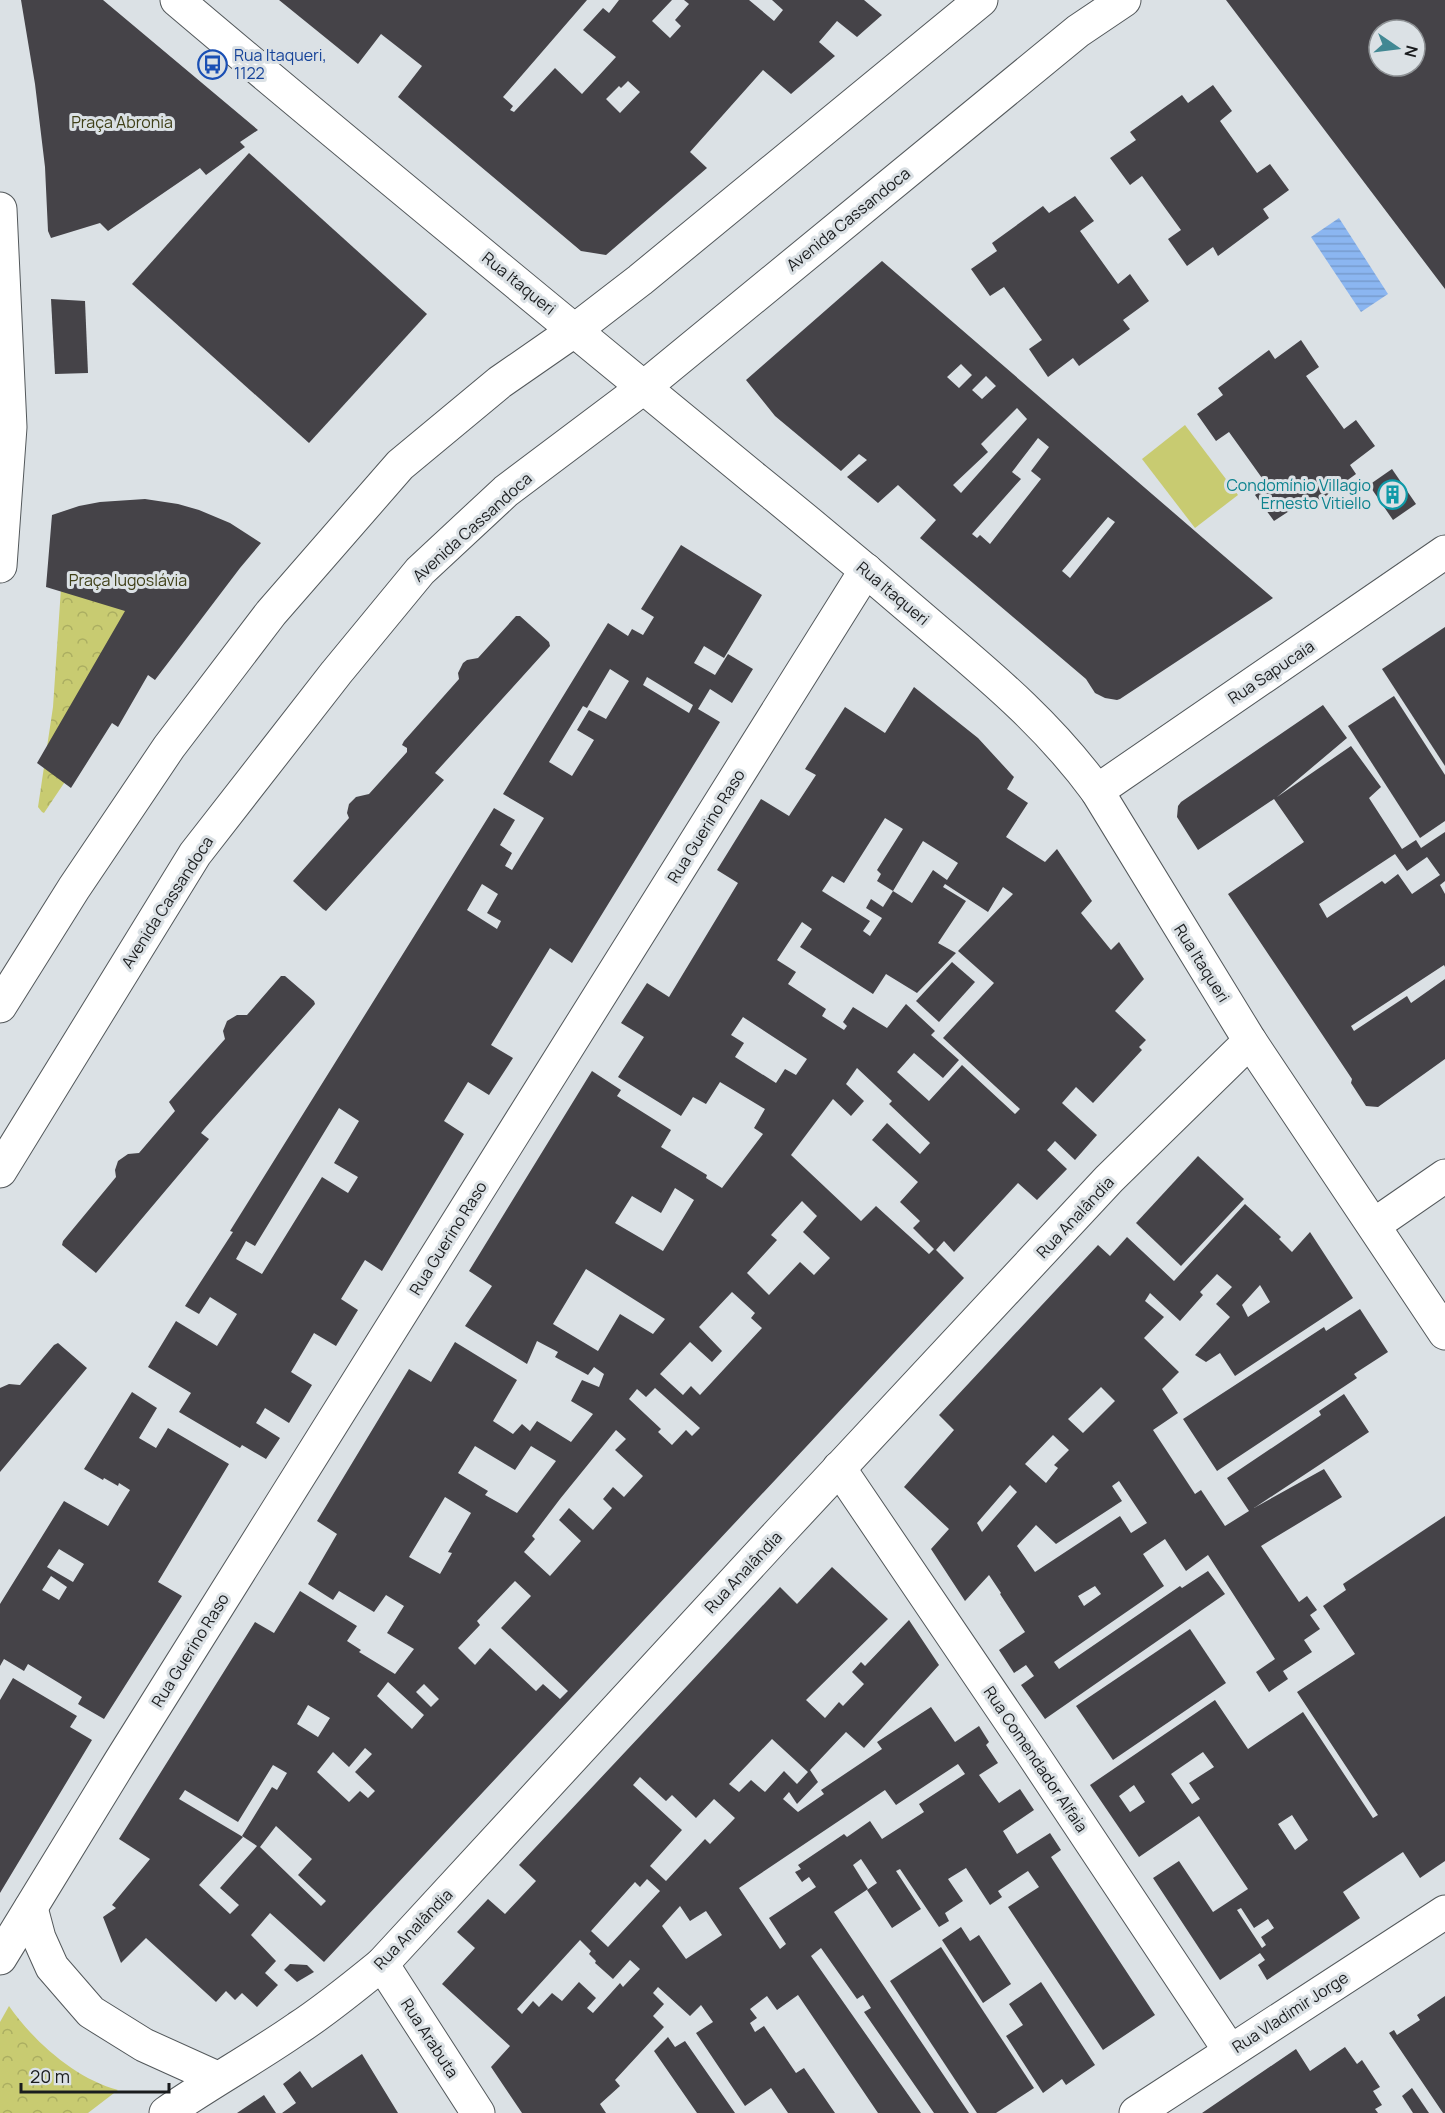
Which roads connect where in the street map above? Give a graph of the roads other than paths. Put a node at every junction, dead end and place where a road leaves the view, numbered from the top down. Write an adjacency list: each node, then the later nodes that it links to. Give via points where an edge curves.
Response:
1 (177, 0): 5 (street, Rua Itaqueri)
2 (981, 0): 5 (street)
3 (1124, 0): 6 (street, Avenida Cassandoca, via 1078,31)
4 (0, 209): 8 (street, via 10,427)
5 (575, 330): 6 (street, Rua Itaqueri); 11 (street, via 500,382 400,465 271,613 170,747)
6 (643, 388): 9 (street, Rua Itaqueri); 13 (street, Avenida Cassandoca, via 506,491 413,579 195,854)
7 (1445, 552): 10 (street, Rua Sapucaia)
8 (0, 566)
9 (866, 570): 10 (street, Rua Itaqueri, via 1010,693 1052,735); 18 (street, Rua Guerino Raso)
10 (1096, 791): 12 (street, Rua Itaqueri)
11 (0, 1006)
12 (1250, 1041): 15 (street, Rua Itaqueri); 17 (street, Rua Analândia, via 1109,1179)
13 (0, 1171)
14 (1445, 1176): 15 (street)
15 (1374, 1225): 16 (street, Rua Itaqueri)
16 (1445, 1333)
17 (839, 1468): 21 (street, Rua Analândia); 22 (street, Rua Comendador Alfaia)
18 (31, 1908): 20 (street, Rua Guerino Raso); 23 (street, via 52,1967 91,2012 144,2045)
19 (1445, 1912): 22 (street, Rua Vladimir Jorge)
20 (0, 1958)
21 (382, 1964): 23 (street, Rua Analândia, via 297,2029); 25 (street, Rua Arabuta)
22 (1230, 2051): 26 (street, Rua Vladimir Jorge)
23 (217, 2078): 24 (street, Rua Analândia)
24 (166, 2113)
25 (478, 2113)
26 (1136, 2113)

